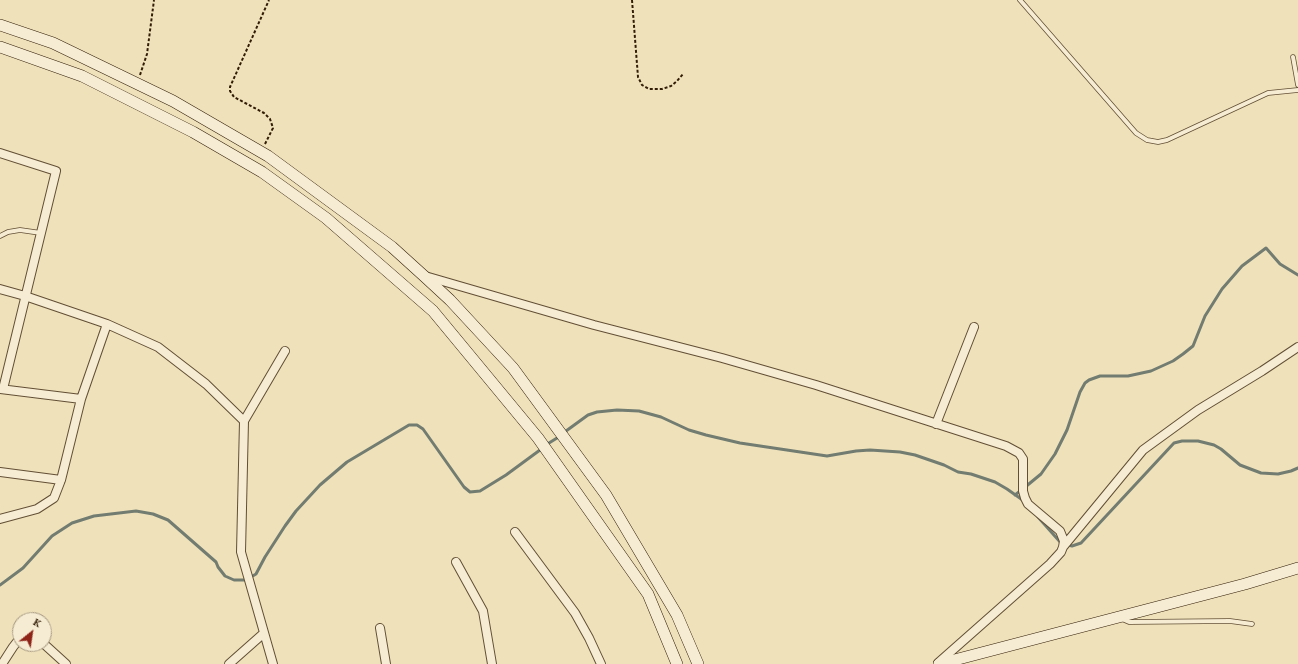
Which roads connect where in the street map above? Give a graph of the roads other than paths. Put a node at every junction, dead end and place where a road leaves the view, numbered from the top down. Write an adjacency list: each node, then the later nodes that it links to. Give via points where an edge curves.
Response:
1 (1020, 0): 6 (lane, via 1136,133 1147,140 1167,140 1268,93)
2 (0, 24): 10 (main road, via 53,43 137,83 261,152 392,247)
3 (0, 47): 41 (main road, via 82,76 193,132 262,172 326,218 433,311 538,438 648,594)
4 (1293, 57): 5 (lane)
5 (1298, 85)
6 (1298, 90)
7 (0, 152): 8 (street, via 56,171)
8 (41, 233): 9 (lane, via 20,230); 12 (street)
9 (0, 236)
10 (424, 276): 20 (street, via 816,385); 42 (main road, via 513,368 606,495 677,615)
11 (0, 289): 12 (street)
12 (25, 296): 13 (street); 17 (street)
13 (108, 324): 18 (street); 19 (street, via 158,347 206,384)
14 (974, 326): 20 (street)
15 (1298, 347): 25 (street, via 1198,410 1143,450)
16 (285, 351): 19 (street)
17 (2, 389): 18 (street)
18 (81, 399): 22 (street)
19 (244, 421): 31 (street, via 241,552)
20 (936, 424): 25 (street, via 1006,446 1019,453 1023,459 1025,498 1028,504 1060,531 1064,541)
21 (0, 472): 22 (street)
22 (61, 480): 23 (street, via 54,498 48,502 37,509)
23 (0, 519)
24 (515, 532): 40 (street, via 575,613)
25 (1063, 547): 43 (street, via 1050,564)
26 (456, 562): 39 (street, via 483,611)
27 (1298, 568): 28 (main road)
28 (1121, 616): 29 (lane, via 1129,622 1230,621); 43 (main road)
29 (1252, 624)
30 (380, 628): 38 (street)
31 (264, 633): 36 (street); 37 (street)
32 (12, 648): 34 (street)
33 (52, 651): 35 (street)
34 (2, 664)
35 (66, 664)
36 (229, 664)
37 (272, 664)
38 (386, 664)
39 (492, 664)
40 (601, 664)
41 (677, 664)
42 (698, 664)
43 (938, 664)

